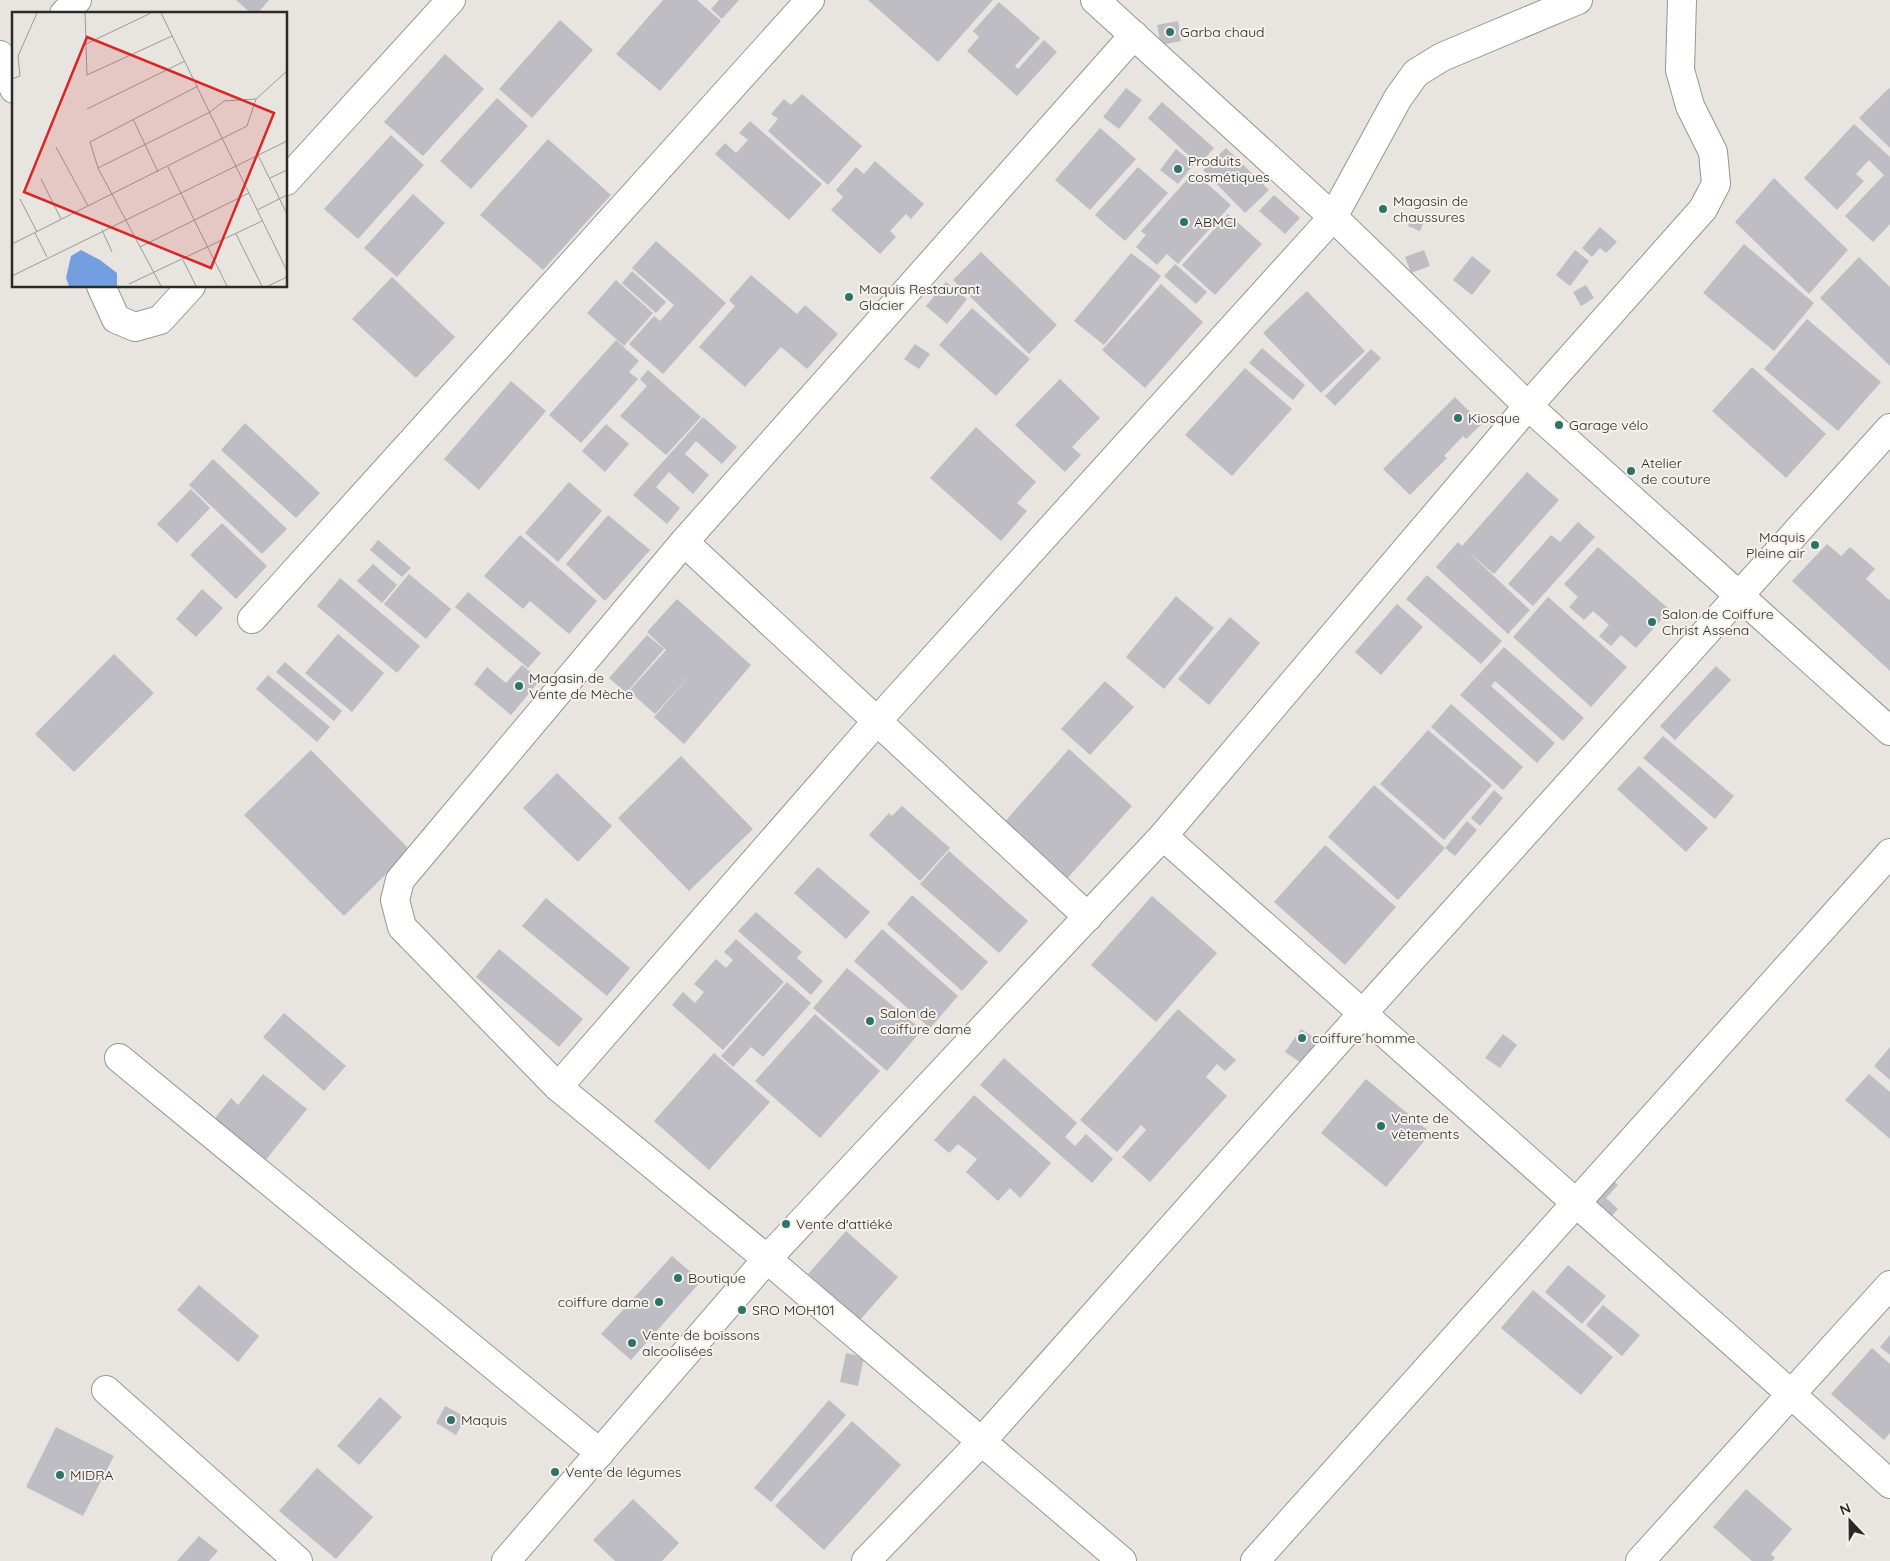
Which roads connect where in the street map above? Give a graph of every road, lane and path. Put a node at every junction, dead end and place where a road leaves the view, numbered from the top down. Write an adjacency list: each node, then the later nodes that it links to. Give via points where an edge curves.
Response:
1 (77, 0): 7 (street)
2 (451, 0): 9 (street)
3 (810, 0): 17 (street)
4 (1095, 0): 8 (street)
5 (1578, 0): 10 (street, via 1442,57 1416,73 1398,98)
6 (1682, 0): 13 (street, via 1680,70 1690,106 1713,152 1716,184 1703,210)
7 (66, 12)
8 (1134, 35): 10 (street); 15 (street)
9 (288, 179)
10 (1333, 217): 13 (street); 18 (street)
11 (102, 288): 12 (street, via 116,318 134,327 160,320)
12 (189, 288)
13 (1528, 406): 16 (street); 20 (street)
14 (1890, 428): 16 (street)
15 (684, 542): 18 (street); 25 (street, via 400,880 395,900 402,927)
16 (1738, 597): 19 (street); 23 (street)
17 (252, 619)
18 (877, 721): 22 (street); 25 (street)
19 (1890, 731)
20 (1163, 836): 22 (street); 23 (street)
21 (1890, 852): 26 (street)
22 (1088, 917): 27 (street)
23 (1362, 1014): 26 (street); 31 (street)
24 (119, 1058): 32 (street)
25 (558, 1087): 27 (street)
26 (1575, 1204): 30 (street); 38 (street)
27 (767, 1260): 31 (street); 32 (street)
28 (1890, 1285): 30 (street)
29 (106, 1390): 34 (street)
30 (1792, 1395): 33 (street); 39 (street)
31 (981, 1442): 36 (street); 37 (street)
32 (600, 1453): 35 (street)
33 (1890, 1484)
34 (298, 1561)
35 (506, 1561)
36 (866, 1561)
37 (1122, 1561)
38 (1255, 1561)
39 (1640, 1561)

